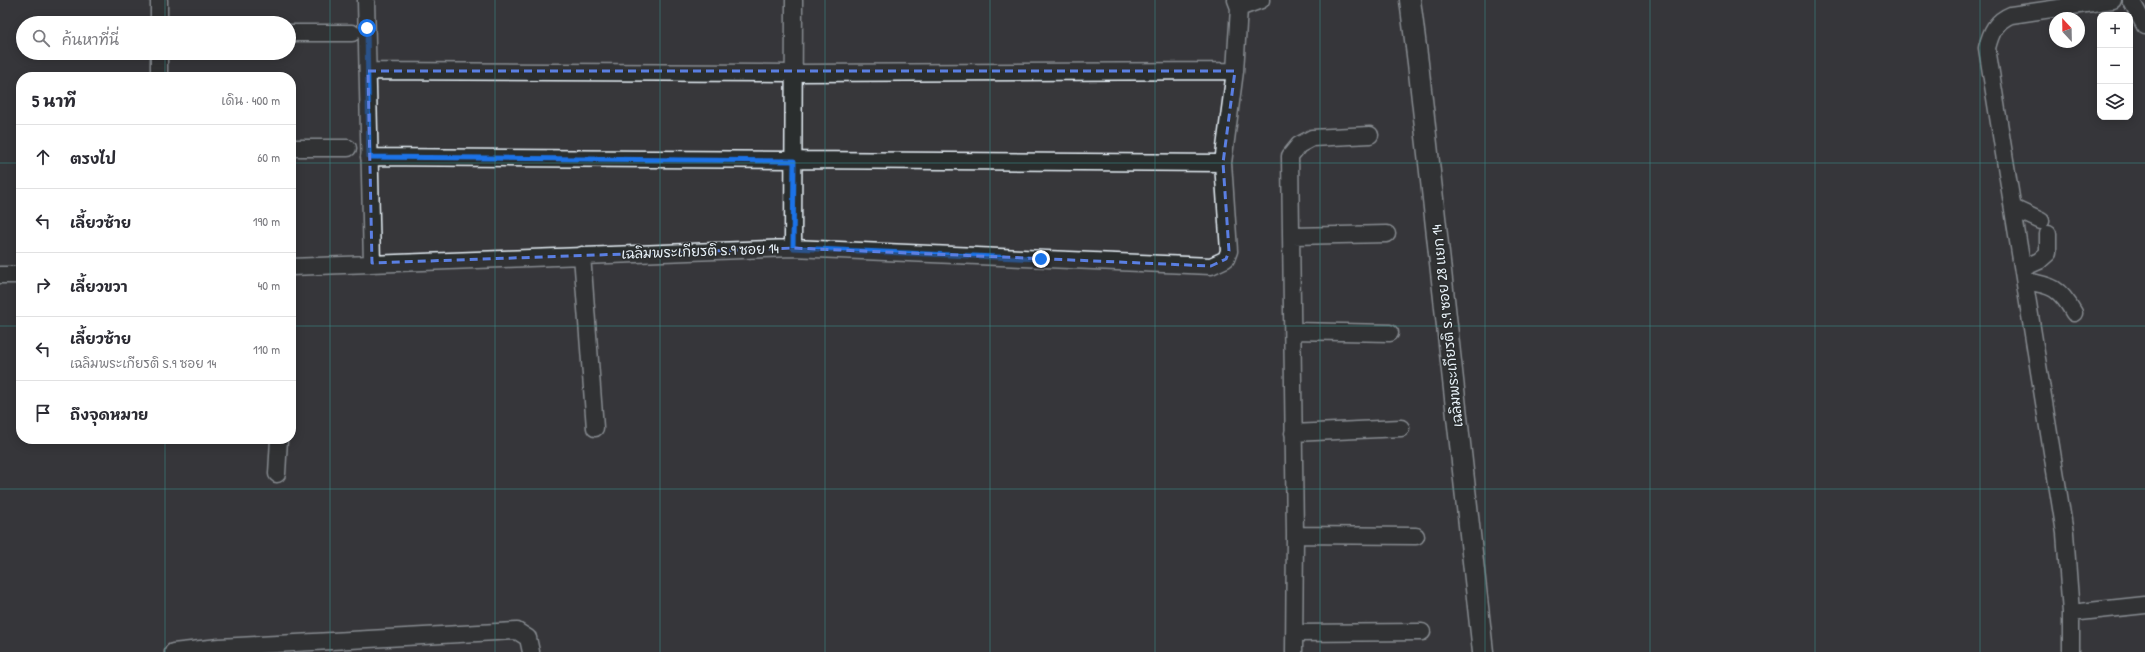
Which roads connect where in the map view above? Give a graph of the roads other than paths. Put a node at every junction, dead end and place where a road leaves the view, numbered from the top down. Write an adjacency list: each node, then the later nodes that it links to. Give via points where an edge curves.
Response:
1 (159, 0): 9 (street)
2 (366, 0): 14 (street)
3 (794, 0): 17 (street)
4 (1261, 0): 8 (street)
5 (1410, 0): 51 (street, เฉลิมพระเกียรติ ร.9 ซอย 28 แยก 14)
6 (2113, 0): 24 (street, via 2011,15 2000,20 1990,35 1987,48)
7 (2131, 0): 10 (street)
8 (1238, 4): 15 (street)
9 (159, 16)
10 (2145, 26)
11 (296, 33): 12 (street)
12 (352, 33)
13 (159, 60): 16 (street)
14 (368, 71): 17 (street); 21 (street)
15 (1235, 71): 17 (street); 23 (street)
16 (159, 72)
17 (793, 73): 22 (street)
18 (1370, 135): 26 (street, via 1312,138 1299,145 1290,156)
19 (296, 148): 20 (street)
20 (348, 148)
21 (369, 157): 22 (street); 29 (street)
22 (794, 161): 23 (street); 27 (street)
23 (1223, 163): 27 (street, เฉลิมพระเกียรติ ร.9 ซอย 14, via 1230,251 1226,259 1211,266)
24 (2013, 208): 31 (street); 31 (street, via 2045,228 2048,253)
25 (1387, 234): 26 (street)
26 (1292, 236): 35 (street)
27 (793, 248): 28 (street, เฉลิมพระเกียรติ ร.9 ซอย 14)
28 (582, 255): 29 (street, เฉลิมพระเกียรติ ร.9 ซอย 14); 37 (street)
29 (372, 263): 30 (street, เฉลิมพระเกียรติ ร.9 ซอย 14)
30 (296, 267)
31 (2024, 274): 34 (street, via 2055,288 2065,297); 45 (street, via 2065,533)
32 (0, 275): 33 (street)
33 (16, 275)
34 (2074, 313)
35 (1293, 330): 36 (street); 39 (street)
36 (1390, 333)
37 (595, 428)
38 (1401, 428): 39 (street)
39 (1293, 433): 42 (street)
40 (279, 444): 41 (street)
41 (277, 474)
42 (1295, 535): 43 (street); 47 (street)
43 (1416, 536)
44 (2145, 605): 45 (street)
45 (2071, 613): 52 (street)
46 (1422, 632): 47 (street)
47 (1295, 633): 50 (street)
48 (173, 652): 49 (street, via 517,631 528,638)
49 (531, 652)
50 (1294, 652)
51 (1483, 652)
52 (2071, 652)

